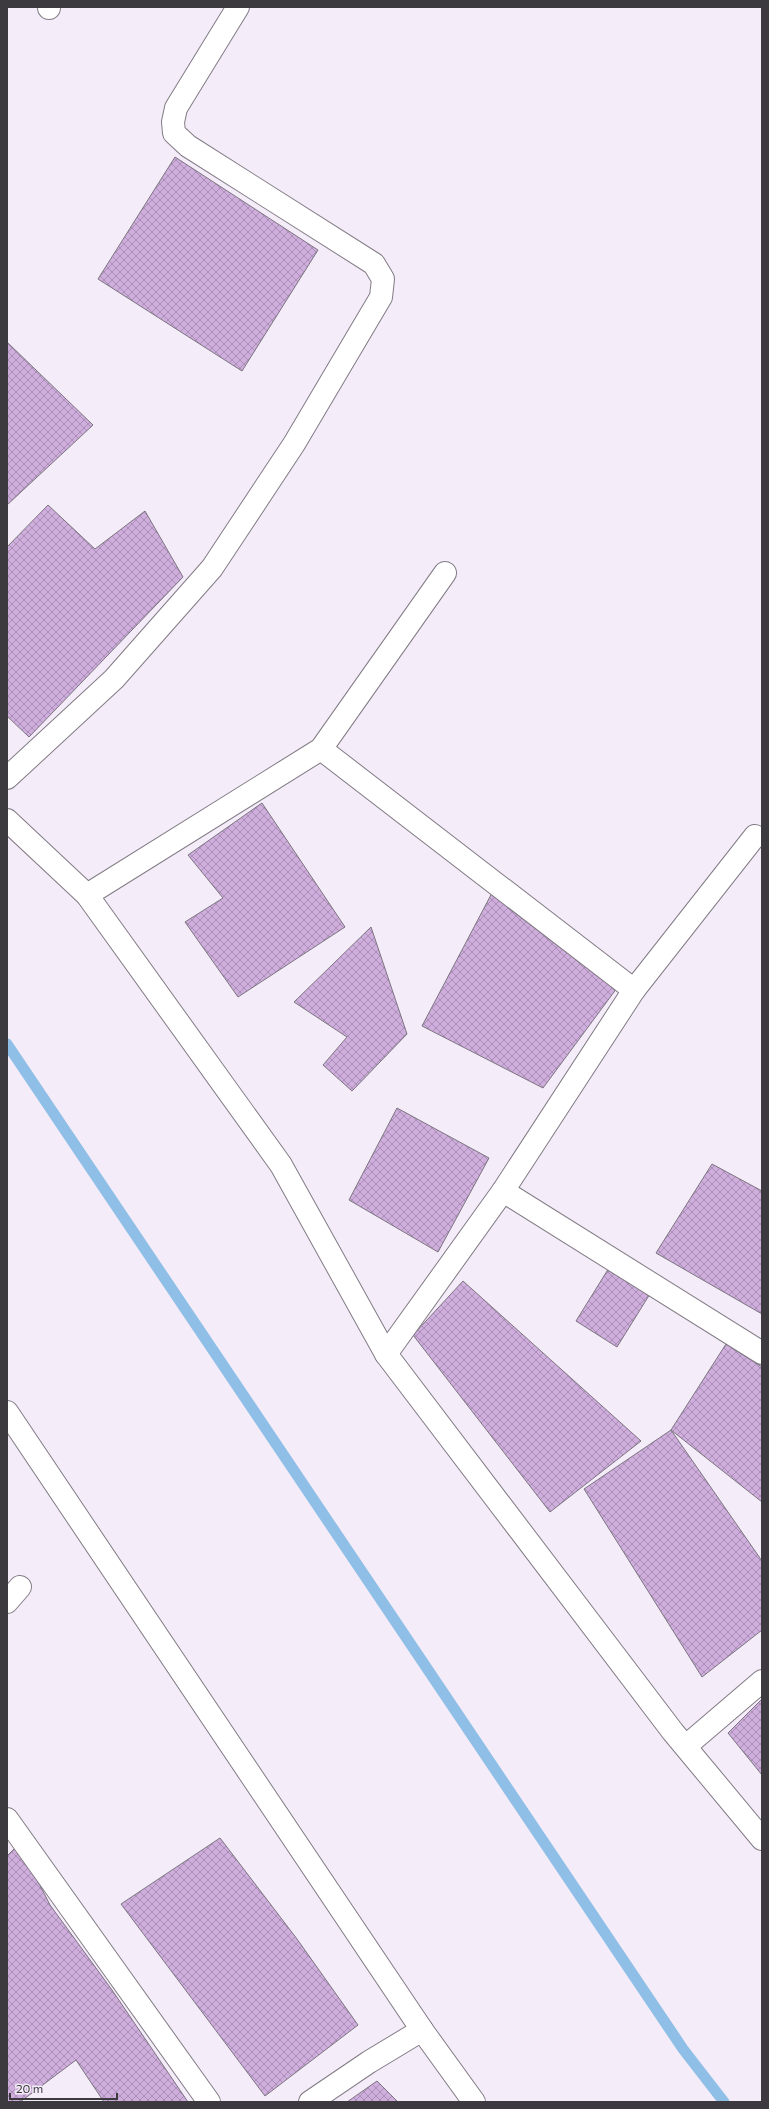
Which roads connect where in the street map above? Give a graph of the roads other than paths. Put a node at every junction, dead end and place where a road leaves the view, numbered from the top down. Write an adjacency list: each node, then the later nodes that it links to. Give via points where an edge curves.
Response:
1 (238, 7): 4 (street, via 176,108 174,133 188,146 374,264 383,279 381,297 294,444 212,568 114,679)
2 (444, 573): 3 (street)
3 (321, 748): 7 (street); 8 (street)
4 (7, 778)
5 (7, 820): 7 (street)
6 (755, 836): 8 (street)
7 (87, 895): 11 (street, via 281,1165)
8 (634, 990): 9 (street)
9 (503, 1191): 10 (street); 11 (street)
10 (762, 1353)
11 (386, 1354): 14 (street)
12 (7, 1412): 17 (street)
13 (762, 1682): 14 (street)
14 (686, 1746): 16 (street)
15 (7, 1819): 18 (street)
16 (762, 1839)
17 (422, 2030): 19 (street); 20 (street)
18 (209, 2102)
19 (310, 2102)
20 (474, 2102)

